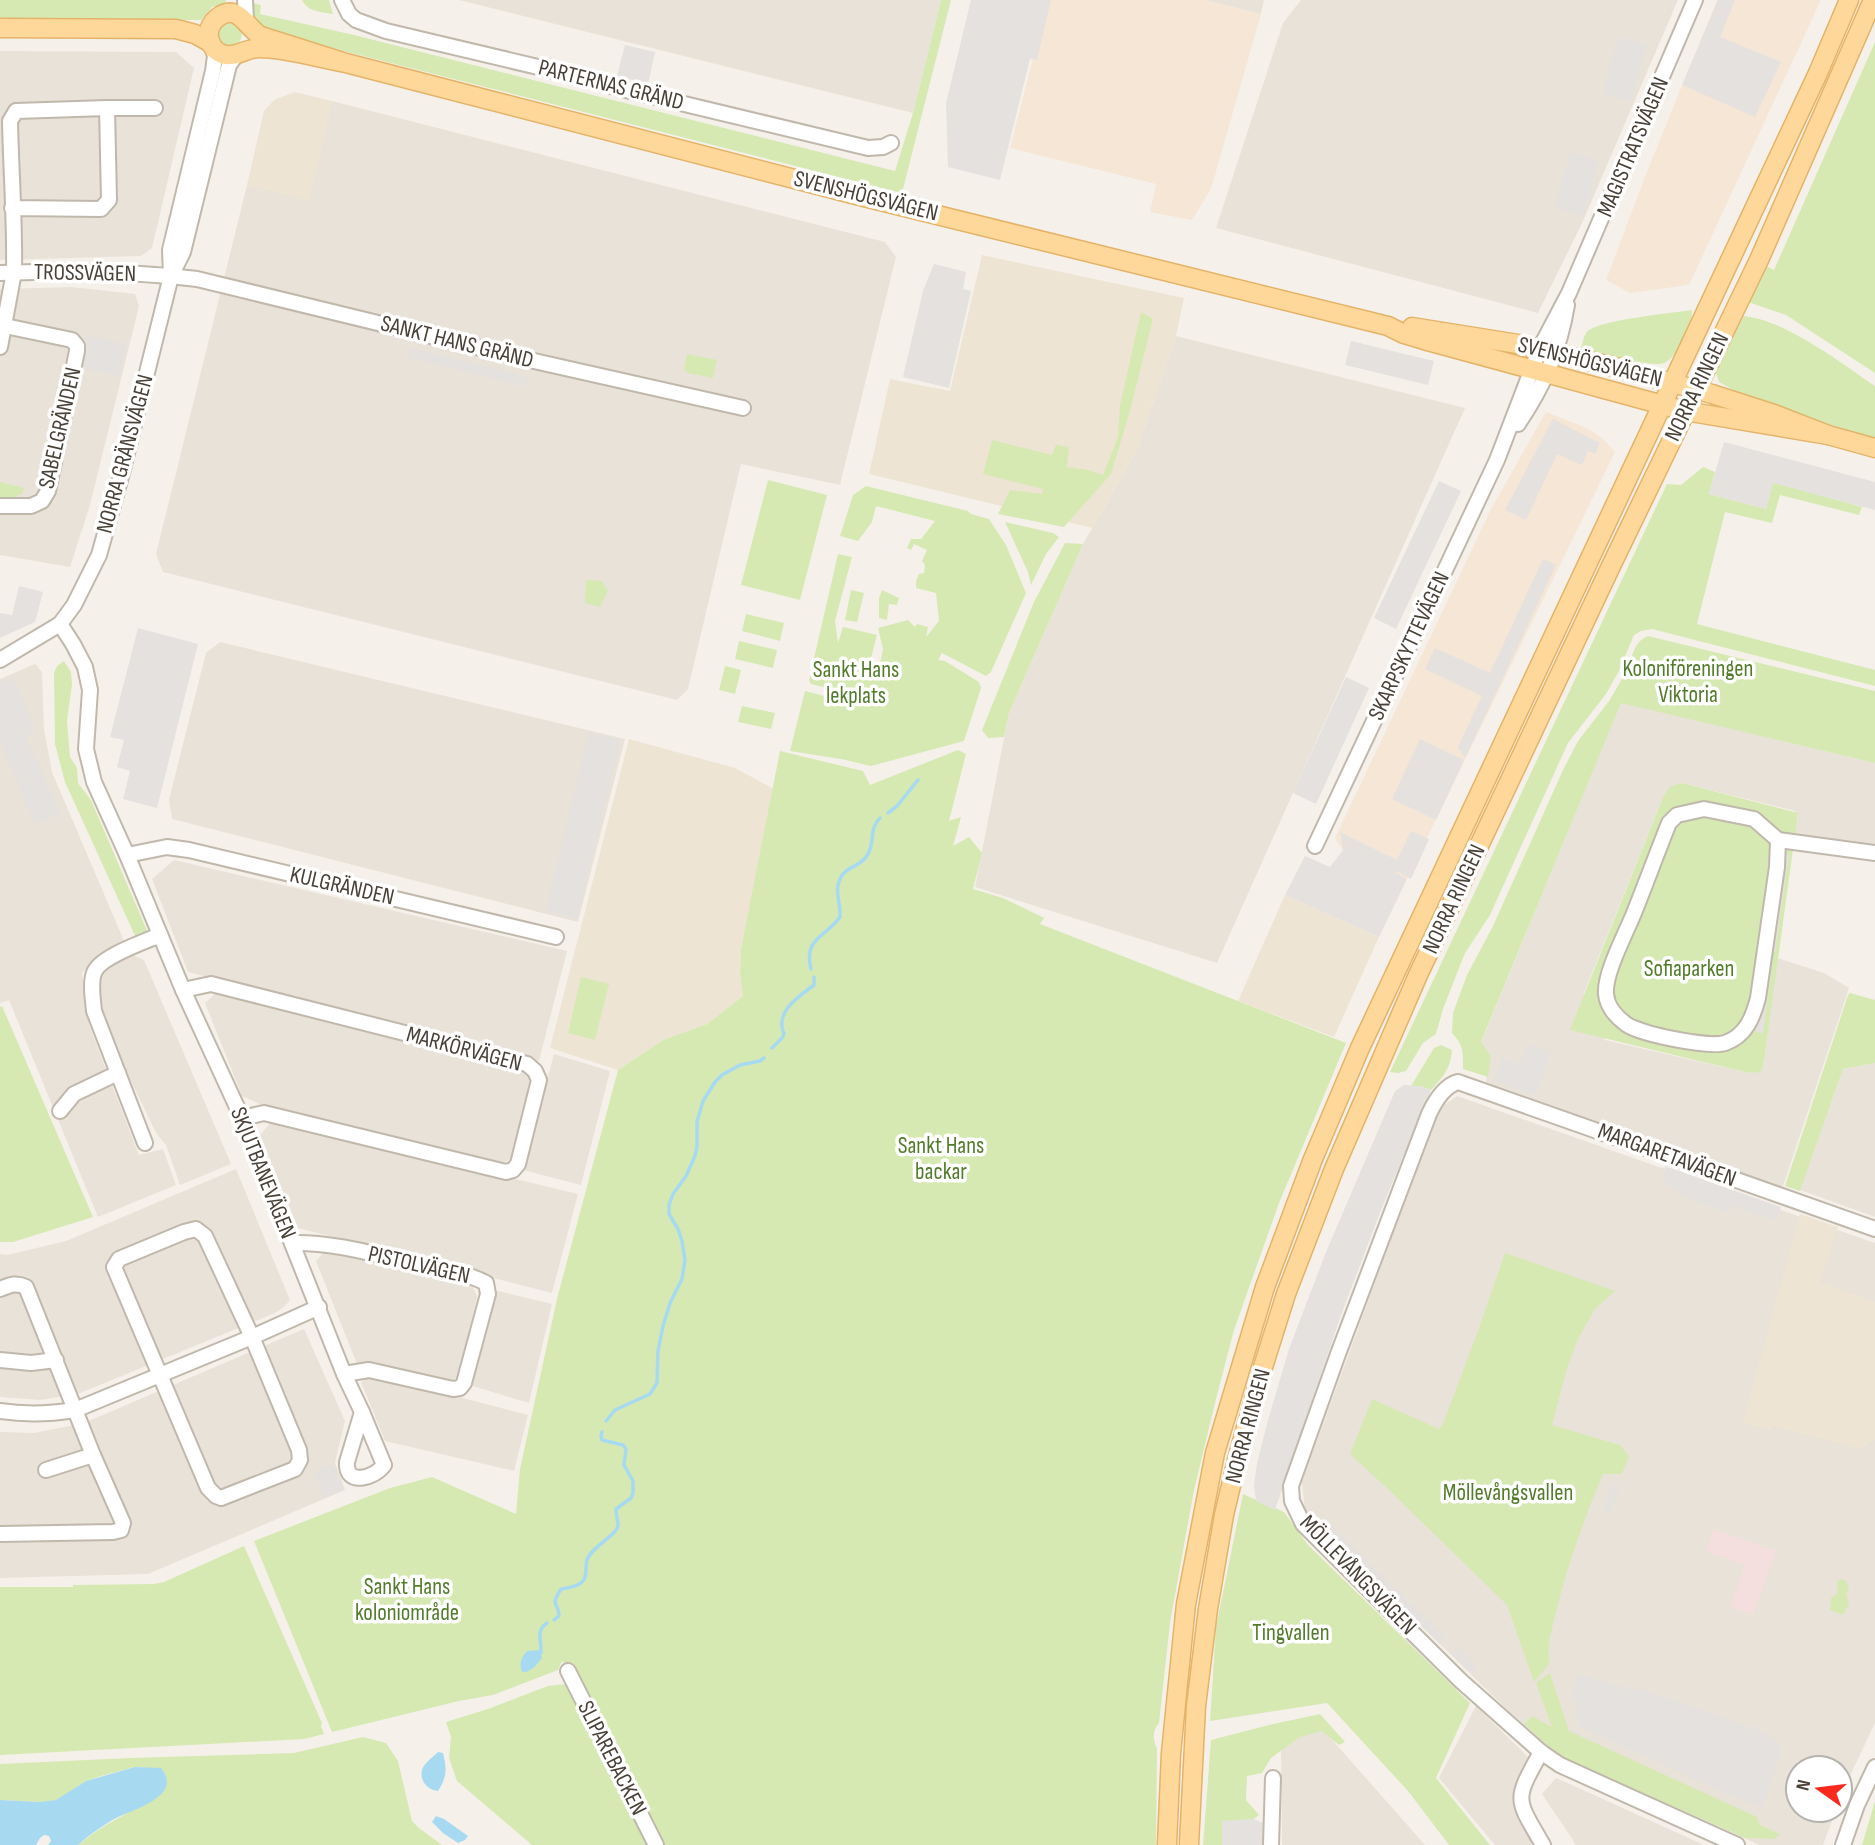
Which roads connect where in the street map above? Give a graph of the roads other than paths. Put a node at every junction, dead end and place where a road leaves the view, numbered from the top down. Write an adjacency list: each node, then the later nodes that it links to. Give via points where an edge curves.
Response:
1 (245, 0): 7 (street)
2 (342, 0): 15 (street, PARTERNAS GRÄND, via 356,20 386,31 868,148)
3 (1695, 0): 22 (street, MAGISTRATSVÄGEN)
4 (1849, 0): 24 (main road, NORRA RINGEN)
5 (1873, 0): 25 (main road, NORRA RINGEN, via 1759,260)
6 (225, 10): 7 (main road, SVENSHÖGSVÄGEN); 9 (main road, SVENSHÖGSVÄGEN); 10 (main road, via 209,29)
7 (248, 24): 11 (main road, via 250,40); 12 (main road, SVENSHÖGSVÄGEN, via 261,36)
8 (0, 27): 9 (main road, SVENSHÖGSVÄGEN)
9 (176, 29): 10 (main road, SVENSHÖGSVÄGEN)
10 (211, 44): 11 (main road, SVENSHÖGSVÄGEN, via 223,54); 18 (street, NORRA GRÄNSVÄGEN, via 213,71 170,250)
11 (240, 52): 12 (main road, SVENSHÖGSVÄGEN, via 267,48); 18 (street, NORRA GRÄNSVÄGEN, via 229,65 183,252)
12 (346, 63): 20 (main road, SVENSHÖGSVÄGEN)
13 (107, 108): 14 (street); 16 (street, via 16,111 10,121); 16 (street, via 106,206)
14 (155, 108)
15 (891, 143)
16 (12, 208): 17 (street)
17 (7, 272): 18 (street, TROSSVÄGEN); 19 (street)
18 (171, 276): 27 (street, SANKT HANS GRÄND); 32 (street, NORRA GRÄNSVÄGEN, via 99,555)
19 (5, 326): 21 (street); 31 (street, SABELGRÄNDEN, via 72,340 77,358 48,491 42,501 31,506)
20 (1388, 326): 22 (main road, SVENSHÖGSVÄGEN); 23 (main road, SVENSHÖGSVÄGEN)
21 (0, 347)
22 (1547, 350): 23 (street, SKARPSKYTTEVÄGEN); 24 (main road, SVENSHÖGSVÄGEN)
23 (1539, 373): 26 (main road, SVENSHÖGSVÄGEN); 35 (street, SKARPSKYTTEVÄGEN)
24 (1672, 383): 25 (main road, SVENSHÖGSVÄGEN); 26 (main road, NORRA RINGEN)
25 (1696, 390): 28 (main road, NORRA RINGEN); 29 (main road, SVENSHÖGSVÄGEN)
26 (1662, 405): 28 (main road, SVENSHÖGSVÄGEN); 66 (main road, NORRA RINGEN, via 1360,1048 1265,1287 1215,1453 1186,1604)
27 (743, 408)
28 (1685, 411): 29 (main road, SVENSHÖGSVÄGEN); 67 (main road, NORRA RINGEN, via 1412,986 1286,1294 1224,1516 1196,1706)
29 (1828, 435): 30 (main road, SVENSHÖGSVÄGEN)
30 (1875, 448)
31 (0, 506)
32 (60, 624): 33 (street); 37 (street, SKJUTBANEVÄGEN, via 85,667 90,690 86,750 94,782)
33 (0, 660)
34 (1778, 840): 34 (street, via 1754,819 1704,808 1677,815 1669,823 1606,984 1608,1003 1616,1016 1637,1030 1712,1044 1726,1042 1746,1029 1758,998); 36 (street)
35 (1315, 846)
36 (1875, 853)
37 (127, 855): 38 (street, SKJUTBANEVÄGEN); 39 (street, KULGRÄNDEN, via 167,847 189,850)
38 (160, 935): 40 (street, SKJUTBANEVÄGEN); 41 (street, via 99,964 93,973 93,1011)
39 (556, 937)
40 (183, 990): 44 (street, SKJUTBANEVÄGEN); 44 (street, MARKÖRVÄGEN, via 211,984 527,1064 539,1080 518,1164 506,1172 264,1113)
41 (118, 1073): 43 (street, via 74,1094); 45 (street)
42 (1458, 1082): 46 (street, MARGARETAVÄGEN); 62 (street, MÖLLEVÅNGSVÄGEN, via 1446,1089 1429,1114 1338,1354 1291,1494 1303,1524 1461,1681)
43 (60, 1111)
44 (242, 1118): 47 (street, SKJUTBANEVÄGEN)
45 (145, 1143)
46 (1875, 1229)
47 (292, 1243): 49 (street, SKJUTBANEVÄGEN); 53 (street, PISTOLVÄGEN, via 342,1247 486,1283 488,1294 460,1388 369,1370)
48 (0, 1289): 52 (street, via 13,1284 26,1287)
49 (319, 1307): 50 (street); 53 (street, SKJUTBANEVÄGEN)
50 (252, 1337): 54 (street); 54 (street, via 205,1236 196,1229 119,1259 114,1267); 54 (street, via 299,1450 295,1469 230,1495 216,1496 208,1488)
51 (0, 1360): 52 (street)
52 (56, 1360): 55 (street)
53 (344, 1374): 57 (street, SKJUTBANEVÄGEN)
54 (161, 1376): 55 (street)
55 (75, 1410): 56 (street, via 46,1414); 58 (street)
56 (0, 1411)
57 (362, 1412)
58 (93, 1455): 59 (street); 60 (street, via 123,1523 121,1530)
59 (46, 1470)
60 (0, 1534)
61 (568, 1671): 65 (street, SLIPAREBACKEN)
62 (1541, 1752): 69 (street, via 1520,1796); 70 (street, MÖLLEVÅNGSVÄGEN, via 1560,1765)
63 (1875, 1767): 71 (street)
64 (1273, 1778): 68 (street)
65 (656, 1845)
66 (1167, 1845)
67 (1189, 1845)
68 (1272, 1845)
69 (1543, 1845)
70 (1737, 1845)
71 (1843, 1845)

